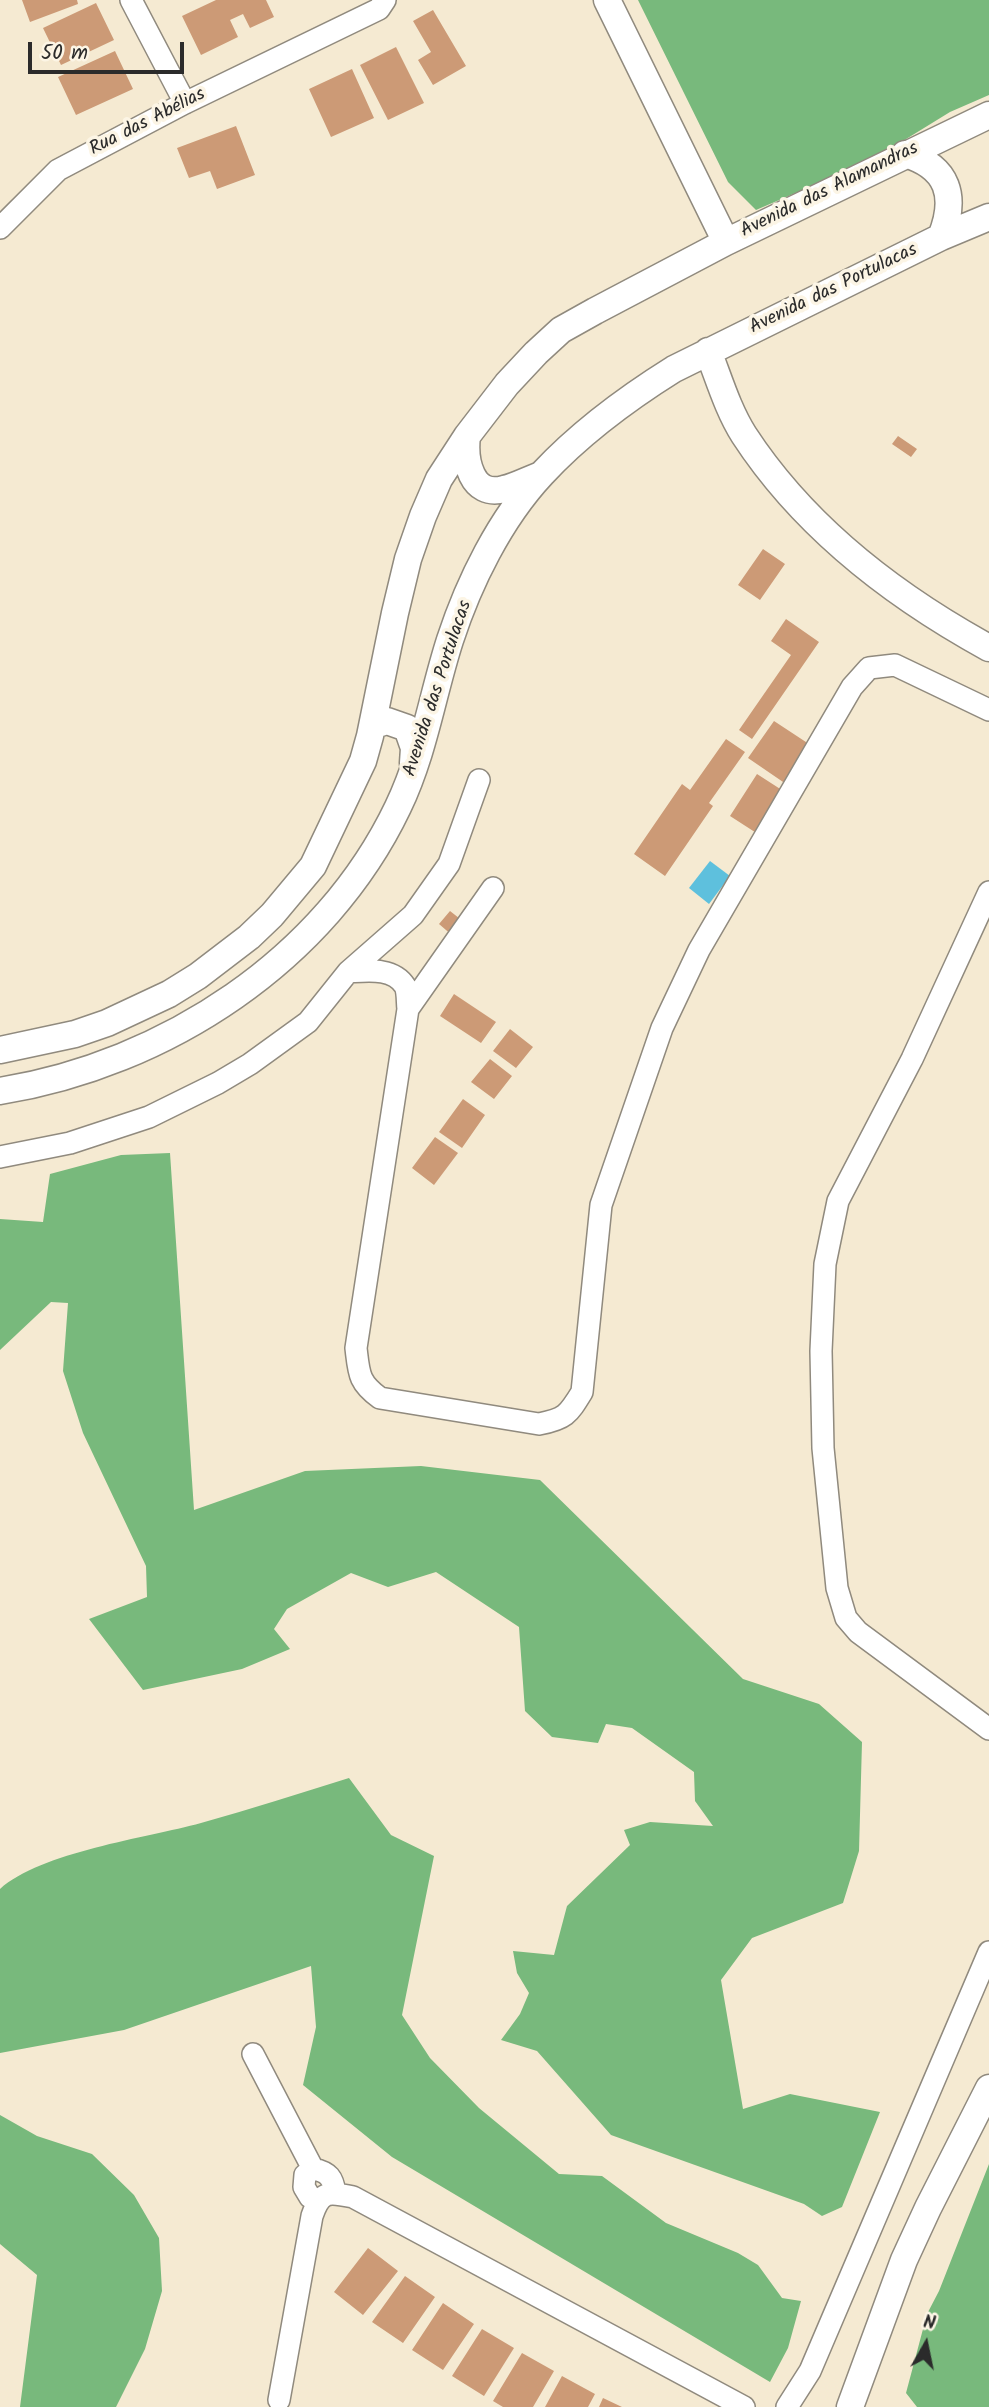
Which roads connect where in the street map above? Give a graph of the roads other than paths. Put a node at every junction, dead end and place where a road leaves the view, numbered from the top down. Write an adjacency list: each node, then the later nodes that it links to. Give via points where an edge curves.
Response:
1 (131, 0): 4 (street)
2 (385, 0): 4 (street, Rua das Abélias, via 379,9)
3 (607, 0): 10 (street, Avenida das Alamandras)
4 (185, 103): 8 (street, Rua das Abélias, via 58,170)
5 (989, 115): 6 (street, Avenida das Alamandras)
6 (905, 153): 9 (street, via 924,159 941,173 949,211); 10 (street, Avenida das Alamandras)
7 (989, 217): 9 (street, Avenida das Portulacas)
8 (0, 228)
9 (941, 237): 11 (street, Avenida das Portulacas)
10 (726, 242): 12 (street, via 561,330 507,384)
11 (708, 351): 13 (street, Avenida das Portulacas, via 611,411); 14 (street, via 743,433 813,518 884,583)
12 (467, 436): 13 (street, via 468,468 487,489 505,489); 16 (street, via 439,480 408,559)
13 (542, 474): 17 (street, Avenida das Portulacas, via 512,514 465,602 440,671)
14 (989, 648)
15 (989, 710): 22 (street, via 895,665 869,668 852,687 699,950 662,1028 601,1205 582,1392 561,1420 539,1424 380,1398 359,1377 356,1348)
16 (374, 724): 17 (street, via 387,721 407,729 414,748); 23 (street, via 363,761 313,866 249,937 198,976 139,1010 75,1034)
17 (412, 775): 24 (street, Avenida das Portulacas, via 357,878 305,937 246,987 145,1047 65,1077)
18 (478, 780): 21 (street, via 449,864 413,915)
19 (494, 888): 22 (street)
20 (989, 892): 26 (street, via 912,1059 838,1201 825,1264 821,1351 824,1448 837,1588 846,1618 858,1632)
21 (348, 972): 22 (street, via 376,970 393,975 405,987); 25 (street, via 308,1022 250,1065 197,1094 110,1131)
22 (408, 1009)
23 (0, 1050)
24 (0, 1091)
25 (0, 1157)
26 (989, 1729)
27 (989, 1952): 33 (street, via 810,2371)
28 (253, 2054): 30 (street, via 313,2169 306,2175 304,2187)
29 (989, 2088): 34 (street, via 904,2260)
30 (326, 2198): 31 (street, via 312,2216); 32 (street, via 354,2197)
31 (282, 2405)
32 (744, 2407)
33 (787, 2407)
34 (850, 2407)

